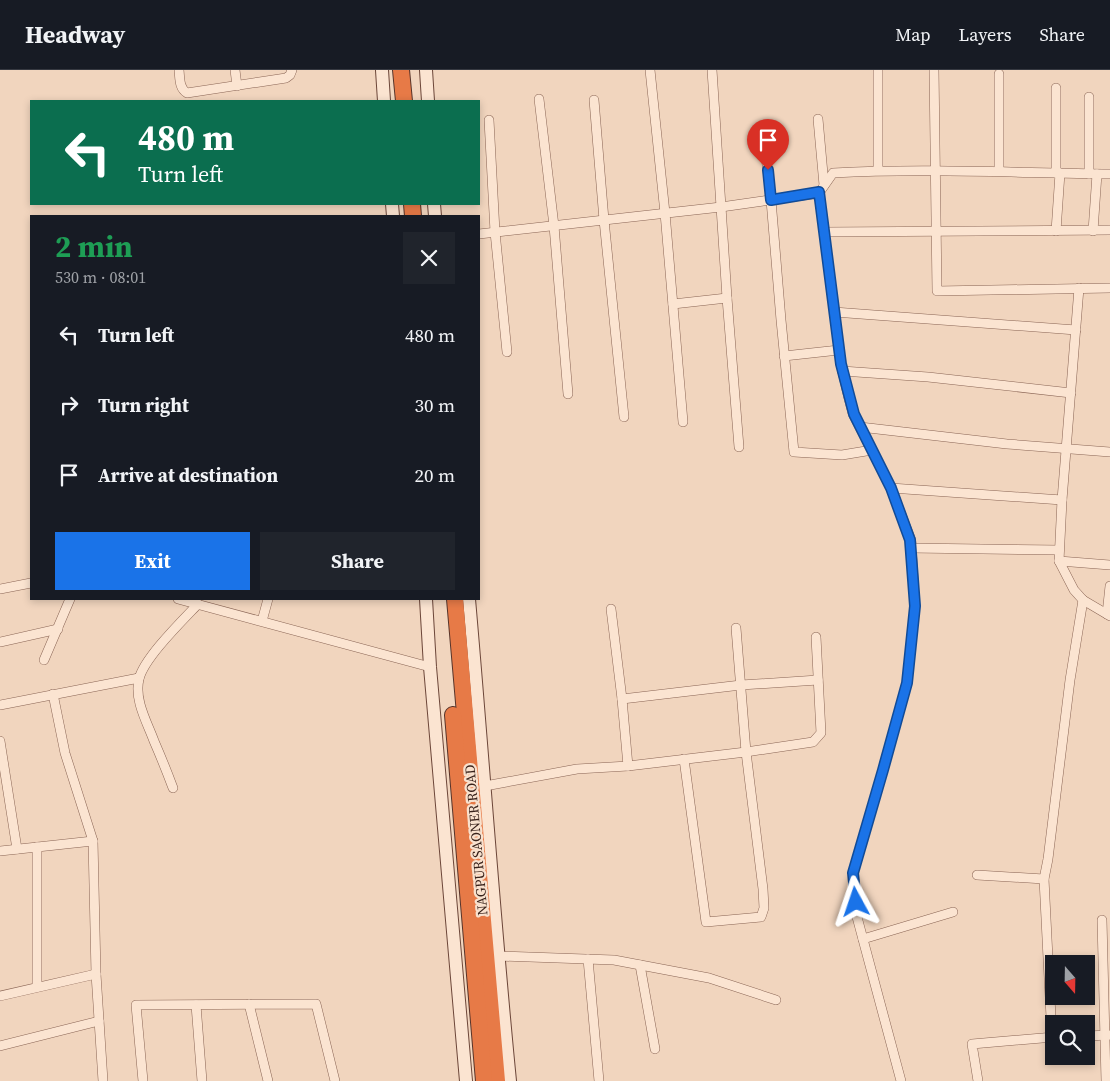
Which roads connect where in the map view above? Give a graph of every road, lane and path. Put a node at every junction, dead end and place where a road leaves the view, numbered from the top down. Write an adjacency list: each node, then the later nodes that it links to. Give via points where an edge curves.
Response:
1 (179, 70): 13 (street, via 182,90 187,93)
2 (235, 70): 13 (street)
3 (292, 70): 13 (street, via 286,78)
4 (382, 70): 17 (street)
5 (401, 70): 18 (highway)
6 (412, 70): 19 (highway)
7 (426, 70): 20 (street)
8 (650, 70): 34 (street)
9 (712, 70): 33 (street)
10 (878, 70): 25 (street)
11 (934, 70): 26 (street)
12 (999, 74): 27 (street)
13 (237, 86)
14 (1056, 88): 28 (street)
15 (1089, 97): 29 (street)
16 (539, 99): 36 (street)
17 (384, 100)
18 (404, 100)
19 (415, 100)
20 (428, 100)
21 (594, 100): 35 (street)
22 (818, 119): 31 (street)
23 (489, 120): 40 (street)
24 (764, 139): 32 (street)
25 (878, 170): 26 (street); 31 (street, via 833,173)
26 (936, 171): 27 (street); 42 (street)
27 (999, 171): 28 (street)
28 (1058, 173): 29 (street); 38 (street)
29 (1093, 174): 30 (street); 39 (street)
30 (1110, 174)
31 (821, 189): 32 (street); 41 (street)
32 (771, 200): 33 (street); 52 (street)
33 (720, 208): 34 (street); 46 (street)
34 (665, 214): 35 (street); 47 (street)
35 (604, 220): 36 (street); 56 (street)
36 (554, 226): 40 (street); 55 (street)
37 (1110, 230): 39 (street)
38 (1056, 231): 39 (street); 42 (street)
39 (1093, 231)
40 (495, 232): 43 (street); 51 (street)
41 (824, 232): 42 (street); 48 (street)
42 (936, 232): 44 (street, via 937,291)
43 (480, 234)
44 (1079, 288): 45 (street); 49 (street)
45 (1110, 288)
46 (727, 298): 47 (street); 59 (street)
47 (673, 304): 57 (street)
48 (834, 312): 49 (street); 50 (street)
49 (1076, 330): 54 (street)
50 (839, 350): 52 (street); 53 (street)
51 (507, 352)
52 (784, 356): 61 (street, via 794,452 842,455)
53 (842, 371): 54 (street); 58 (street)
54 (1070, 393): 60 (street)
55 (568, 394)
56 (624, 417)
57 (683, 422)
58 (860, 427): 60 (street); 61 (street)
59 (738, 447)
60 (1066, 448): 62 (street); 64 (street)
61 (872, 450): 63 (street)
62 (1110, 452)
63 (891, 488): 64 (street); 65 (street)
64 (1062, 500): 66 (street)
65 (911, 548): 66 (street); 110 (street, via 915,606 907,683 853,873 857,917)
66 (1059, 550): 67 (street)
67 (1059, 561): 68 (street); 79 (street)
68 (1110, 565)
69 (30, 582): 71 (street)
70 (1110, 586): 82 (street)
71 (0, 589)
72 (70, 600): 85 (street)
73 (182, 600): 80 (street)
74 (268, 600): 83 (street)
75 (424, 600): 89 (street)
76 (444, 600): 133 (highway, NAGPUR SAONER ROAD)
77 (455, 600): 134 (highway, NAGPUR SAONER ROAD)
78 (469, 600): 100 (street)
79 (1083, 600): 82 (street); 107 (street)
80 (198, 604): 83 (street); 90 (street, via 155,652)
81 (611, 609): 94 (street)
82 (1109, 615)
83 (262, 621): 89 (street)
84 (736, 628): 92 (street)
85 (58, 629): 87 (street); 88 (street)
86 (816, 638): 91 (street)
87 (0, 642)
88 (44, 660)
89 (430, 667): 132 (street)
90 (139, 678): 93 (street); 101 (street, via 141,708)
91 (818, 680): 92 (street); 97 (street, via 821,733 813,742)
92 (741, 684): 94 (street); 97 (street)
93 (53, 694): 95 (street); 102 (street, via 65,753)
94 (622, 699): 99 (street)
95 (0, 705)
96 (0, 741): 104 (street)
97 (746, 752): 98 (street); 98 (street, via 763,889 761,917 706,922)
98 (684, 760): 99 (street)
99 (628, 766): 100 (street, via 576,769)
100 (485, 786): 111 (street)
101 (173, 788)
102 (94, 841): 103 (street); 114 (street)
103 (37, 847): 104 (street); 115 (street)
104 (17, 849): 105 (street)
105 (0, 851)
106 (977, 875): 107 (street)
107 (1044, 879): 120 (street)
108 (953, 912): 110 (street)
109 (1102, 920): 122 (street)
110 (863, 939): 137 (street)
111 (498, 956): 112 (street); 135 (street)
112 (588, 959): 113 (street); 136 (street)
113 (640, 965): 117 (street, via 709,978); 126 (street)
114 (96, 974): 115 (street); 121 (street)
115 (37, 987): 116 (street)
116 (0, 996)
117 (776, 1000)
118 (249, 1004): 119 (street); 130 (street); 131 (street, via 316,1004)
119 (196, 1005): 128 (street, via 136,1005); 129 (street)
120 (1052, 1015)
121 (99, 1022): 125 (street); 127 (street)
122 (1108, 1035): 123 (street); 139 (street)
123 (1095, 1036)
124 (1045, 1038): 138 (street, via 972,1044)
125 (0, 1046)
126 (655, 1049)
127 (103, 1081)
128 (143, 1081)
129 (202, 1081)
130 (268, 1081)
131 (335, 1081)
132 (466, 1081)
133 (484, 1081)
134 (497, 1081)
135 (510, 1081)
136 (599, 1081)
137 (901, 1081)
138 (978, 1081)
139 (1106, 1081)

